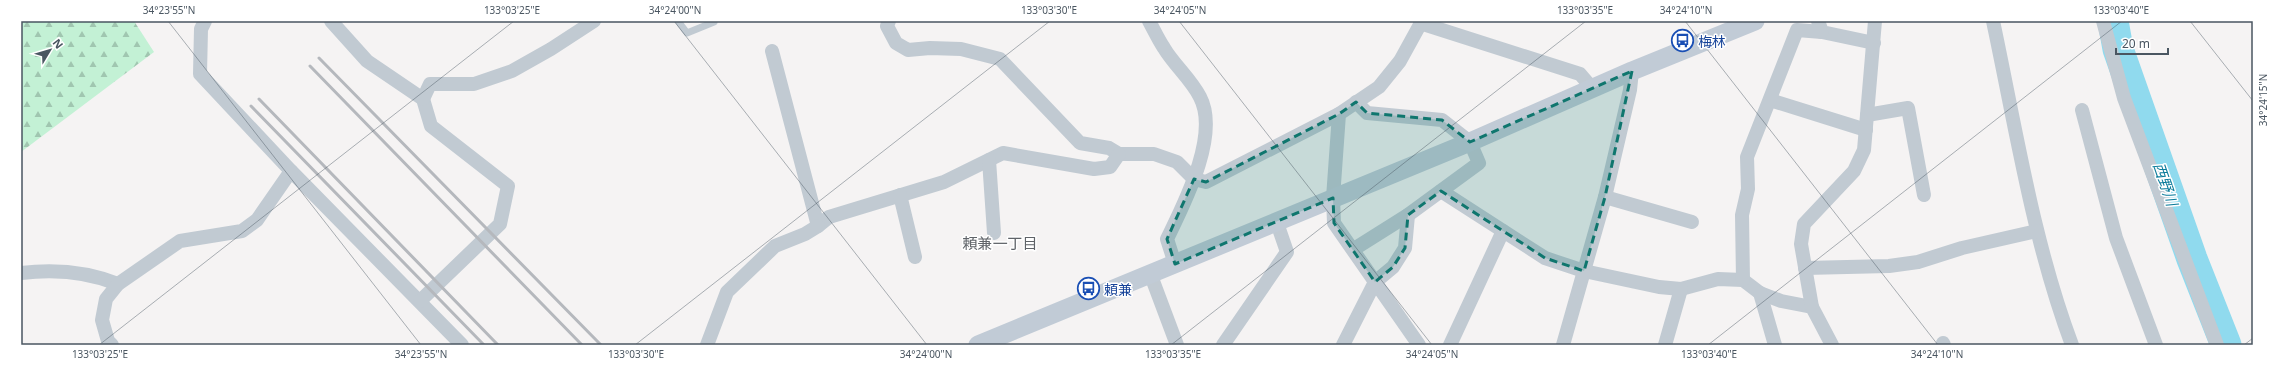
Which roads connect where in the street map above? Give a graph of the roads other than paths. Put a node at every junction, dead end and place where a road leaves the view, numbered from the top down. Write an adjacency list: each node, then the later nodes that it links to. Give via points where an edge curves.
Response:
1 (205, 21): 29 (street, via 201,29 200,74)
2 (331, 21): 19 (street, via 367,61)
3 (594, 21): 19 (street, via 512,71 474,84 430,84)
4 (678, 21): 11 (lane, via 687,33)
5 (889, 21): 27 (street, via 887,26 896,43 908,50 961,49 1000,59 1080,143 1108,148)
6 (1149, 21): 30 (street, via 1164,48 1200,97 1205,111 1207,129)
7 (1755, 21): 13 (street)
8 (1875, 21): 15 (street)
9 (1993, 21): 41 (street)
10 (2103, 21): 72 (street, via 2124,98)
11 (714, 22)
12 (1421, 22): 18 (street, via 1580,74); 21 (street, via 1400,61 1379,87)
13 (1735, 25): 17 (street)
14 (1820, 26): 15 (street); 20 (street, via 1798,30)
15 (1874, 43): 24 (street)
16 (772, 51): 39 (street)
17 (1632, 71): 18 (street); 34 (street)
18 (1592, 88): 26 (street)
19 (423, 99): 55 (street, via 431,126 508,186 500,224)
20 (1770, 100): 25 (street); 50 (street, via 1747,157 1748,189 1742,215)
21 (1356, 102): 23 (street); 26 (street, via 1367,113 1442,120)
22 (2082, 110): 71 (street, via 2116,238)
23 (1339, 114): 30 (street, via 1206,182); 35 (street)
24 (1867, 115): 25 (street); 33 (street, via 1908,108)
25 (1866, 130): 46 (street, via 1864,150 1854,172 1804,224 1801,244)
26 (1470, 142): 31 (street, via 1479,163); 35 (street)
27 (1119, 154): 28 (street, via 1110,167 1094,170 1003,153); 30 (street, via 1154,154 1170,159 1177,162)
28 (989, 160): 32 (street, via 944,182); 42 (street)
29 (291, 171): 52 (street, via 257,220 242,232 180,241); 55 (street)
30 (1194, 179): 45 (street, via 1190,194 1167,239)
31 (1441, 191): 36 (street); 40 (street)
32 (900, 195): 39 (street, via 829,217); 44 (street)
33 (1924, 195)
34 (1605, 197): 37 (street); 47 (street)
35 (1333, 198): 38 (street); 43 (street, via 1334,224)
36 (1408, 215): 43 (street); 51 (street, via 1405,248 1393,267)
37 (1692, 222)
38 (1277, 223): 45 (street); 62 (street, via 1287,252)
39 (818, 226): 59 (street, via 775,246 727,292)
40 (1503, 231): 47 (street, via 1545,258); 65 (street)
41 (2037, 231): 46 (street, via 1962,248 1918,262 1889,266); 70 (street, via 2061,318)
42 (994, 233)
43 (1354, 249): 51 (street)
44 (915, 257)
45 (1175, 264): 49 (street)
46 (1805, 268): 56 (street)
47 (1584, 271): 53 (street, via 1659,287); 66 (street)
48 (21, 273): 52 (street, via 58,271)
49 (1150, 274): 60 (street); 61 (street)
50 (1743, 280): 53 (street, via 1718,279); 54 (street)
51 (1375, 282): 63 (street); 64 (street)
52 (118, 284): 57 (street, via 106,300 102,320 108,341)
53 (1681, 289): 67 (street)
54 (1760, 293): 56 (street, via 1781,301); 68 (street)
55 (420, 301): 58 (street)
56 (1812, 307): 69 (street)
57 (112, 345)
58 (462, 345)
59 (707, 345)
60 (978, 345)
61 (1178, 345)
62 (1223, 345)
63 (1343, 345)
64 (1419, 345)
65 (1450, 345)
66 (1563, 345)
67 (1665, 345)
68 (1775, 345)
69 (1832, 345)
70 (2072, 345)
71 (2156, 345)
72 (2217, 345)

